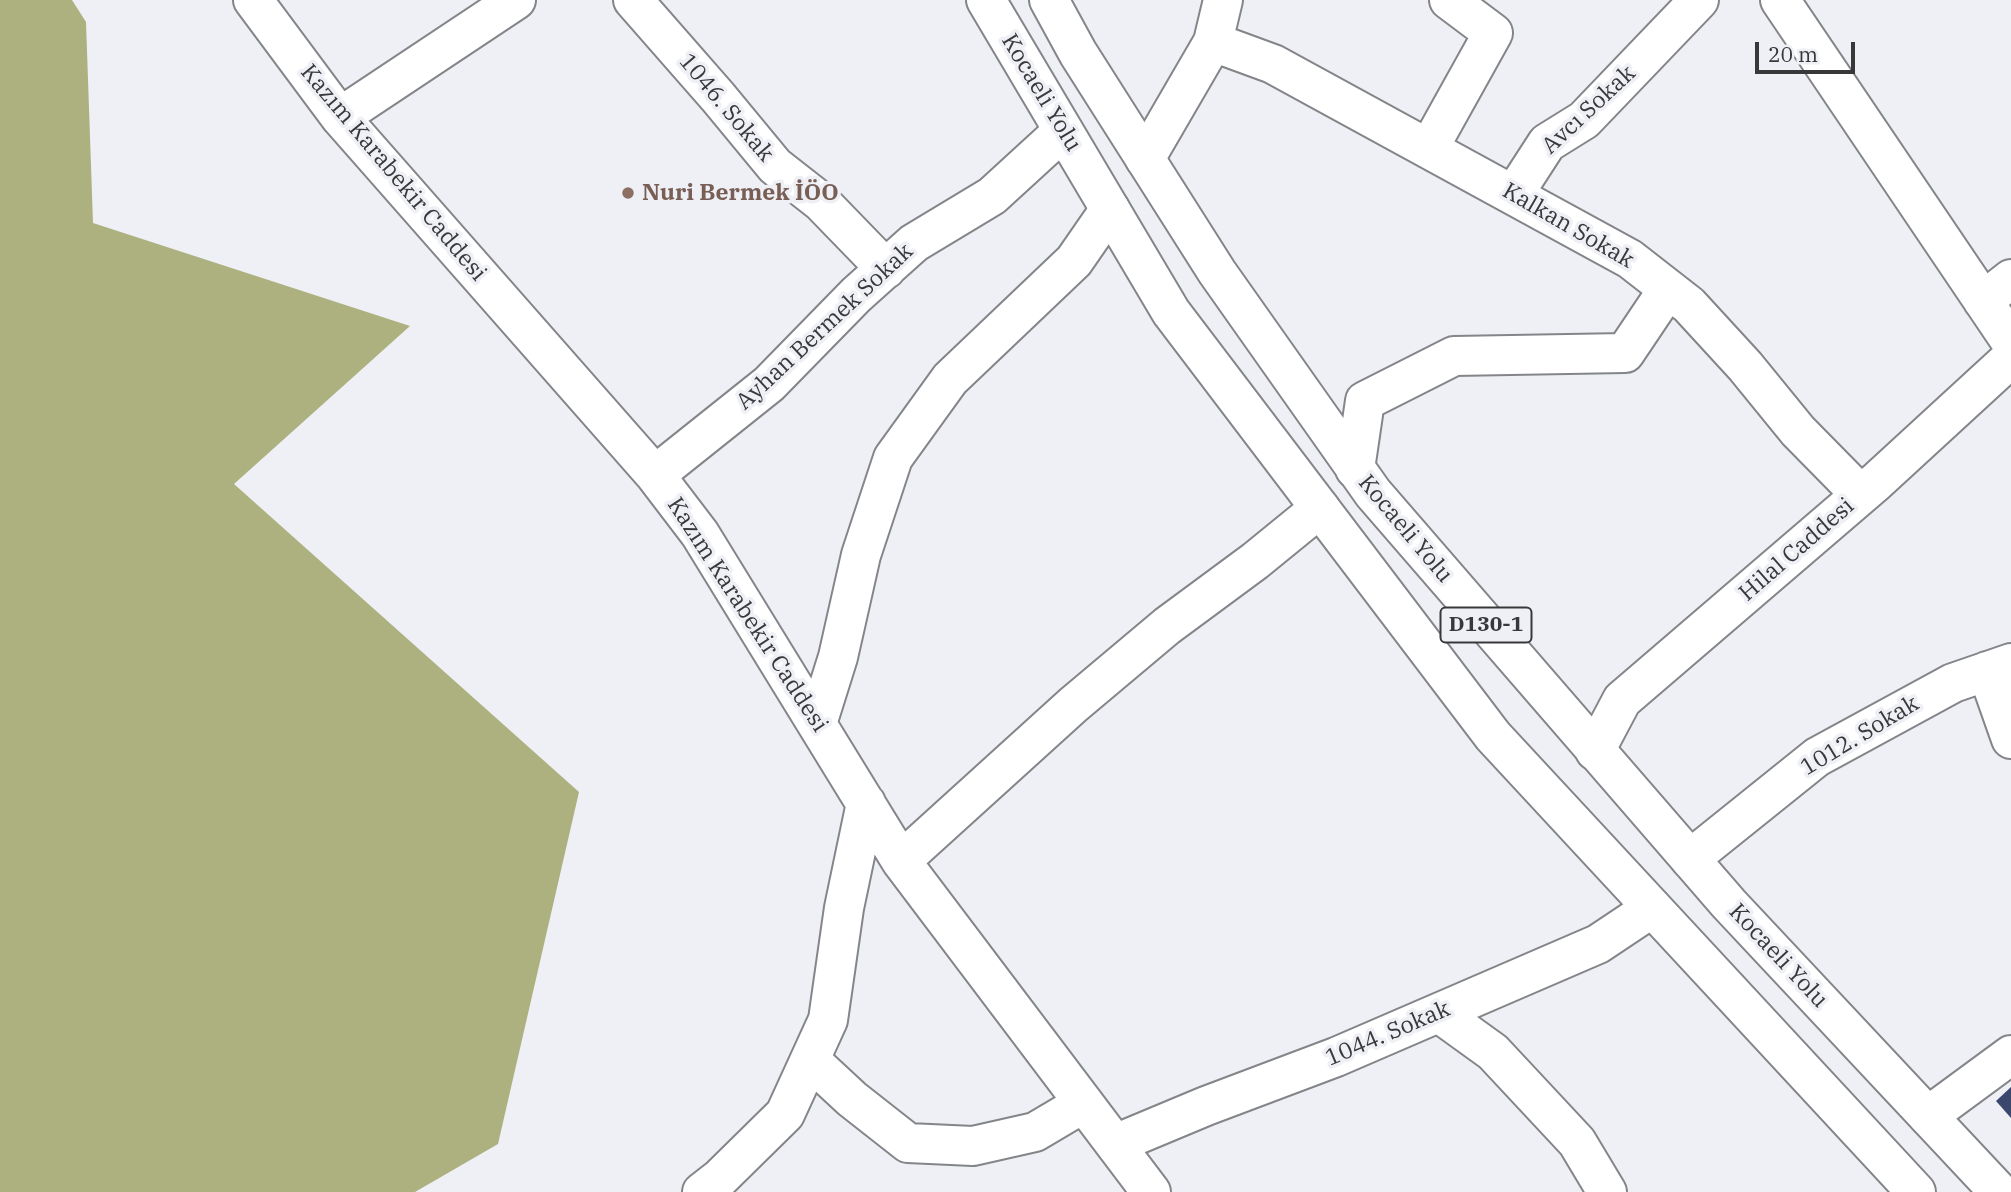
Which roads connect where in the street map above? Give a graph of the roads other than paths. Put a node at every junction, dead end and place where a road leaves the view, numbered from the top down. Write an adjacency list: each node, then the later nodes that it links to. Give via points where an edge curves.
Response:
1 (253, 0): 11 (main road, Kazım Karabekir Caddesi)
2 (516, 0): 11 (main road)
3 (633, 0): 17 (main road, 1046. Sokak, via 775,166 821,202)
4 (986, 0): 12 (main road, Kocaeli̇ Yolu / D130-1)
5 (1049, 0): 14 (main road, Kocaeli̇ Yolu / D130-1)
6 (1223, 0): 10 (main road)
7 (1449, 0): 13 (main road, via 1493,33)
8 (1699, 0): 15 (main road, Avcı Sokak, via 1584,120 1547,143)
9 (1780, 0): 19 (main road)
10 (1213, 42): 13 (main road, Kalkan Sokak, via 1273,64); 14 (main road)
11 (340, 117): 23 (main road, Kazım Karabekir Caddesi)
12 (1063, 131): 16 (main road, Kocaeli̇ Yolu / D130-1); 17 (main road, Ayhan Bermek Sokak, via 992,196 914,243)
13 (1429, 148): 15 (main road, Kalkan Sokak)
14 (1145, 159): 22 (main road, Kocaeli̇ Yolu / D130-1, via 1217,272)
15 (1514, 194): 18 (main road, Kalkan Sokak, via 1630,259)
16 (1110, 209): 25 (main road, Kocaeli̇ Yolu / D130-1, via 1171,312); 27 (main road, via 1074,261 950,379 893,458 861,555)
17 (886, 269): 23 (main road, Ayhan Bermek Sokak, via 769,384)
18 (1668, 289): 22 (main road, via 1625,353 1454,356 1365,401); 24 (main road, Kalkan Sokak, via 1689,305)
19 (1997, 290): 20 (main road)
20 (2011, 342)
21 (2011, 358): 24 (main road, Hilal Caddesi)
22 (1355, 469): 29 (main road, Kocaeli̇ Yolu / D130-1)
23 (655, 475): 27 (main road, Kazım Karabekir Caddesi, via 700,534)
24 (1861, 495): 29 (main road, Hilal Caddesi, via 1622,700)
25 (1320, 508): 32 (main road, via 1083,696); 33 (main road, Kocaeli̇ Yolu / D130-1, via 1493,736)
26 (1999, 667): 28 (main road); 31 (main road, 1012. Sokak, via 1953,683 1817,757)
27 (817, 724): 30 (main road, Kazım Karabekir Caddesi)
28 (2011, 739)
29 (1595, 751): 31 (main road, Kocaeli̇ Yolu / D130-1)
30 (866, 803): 32 (main road, Kazım Karabekir Caddesi); 36 (main road, via 844,908 828,1020)
31 (1690, 859): 38 (main road, Kocaeli̇ Yolu / D130-1)
32 (901, 861): 37 (main road, Kazım Karabekir Caddesi)
33 (1653, 908): 34 (main road, 1044. Sokak, via 1598,944); 43 (main road, Kocaeli̇ Yolu / D130-1)
34 (1439, 1013): 39 (main road, 1044. Sokak); 42 (main road, via 1493,1052 1577,1142)
35 (2011, 1055): 38 (main road)
36 (810, 1060): 37 (main road, via 908,1143 973,1146 1035,1132); 40 (main road, via 785,1114)
37 (1084, 1103): 39 (main road, Kazım Karabekir Caddesi)
38 (1927, 1116): 44 (main road, Kocaeli̇ Yolu / D130-1)
39 (1115, 1144): 41 (main road, Kazım Karabekir Caddesi)
40 (702, 1192)
41 (1151, 1192)
42 (1607, 1192)
43 (1916, 1192)
44 (1999, 1192)

